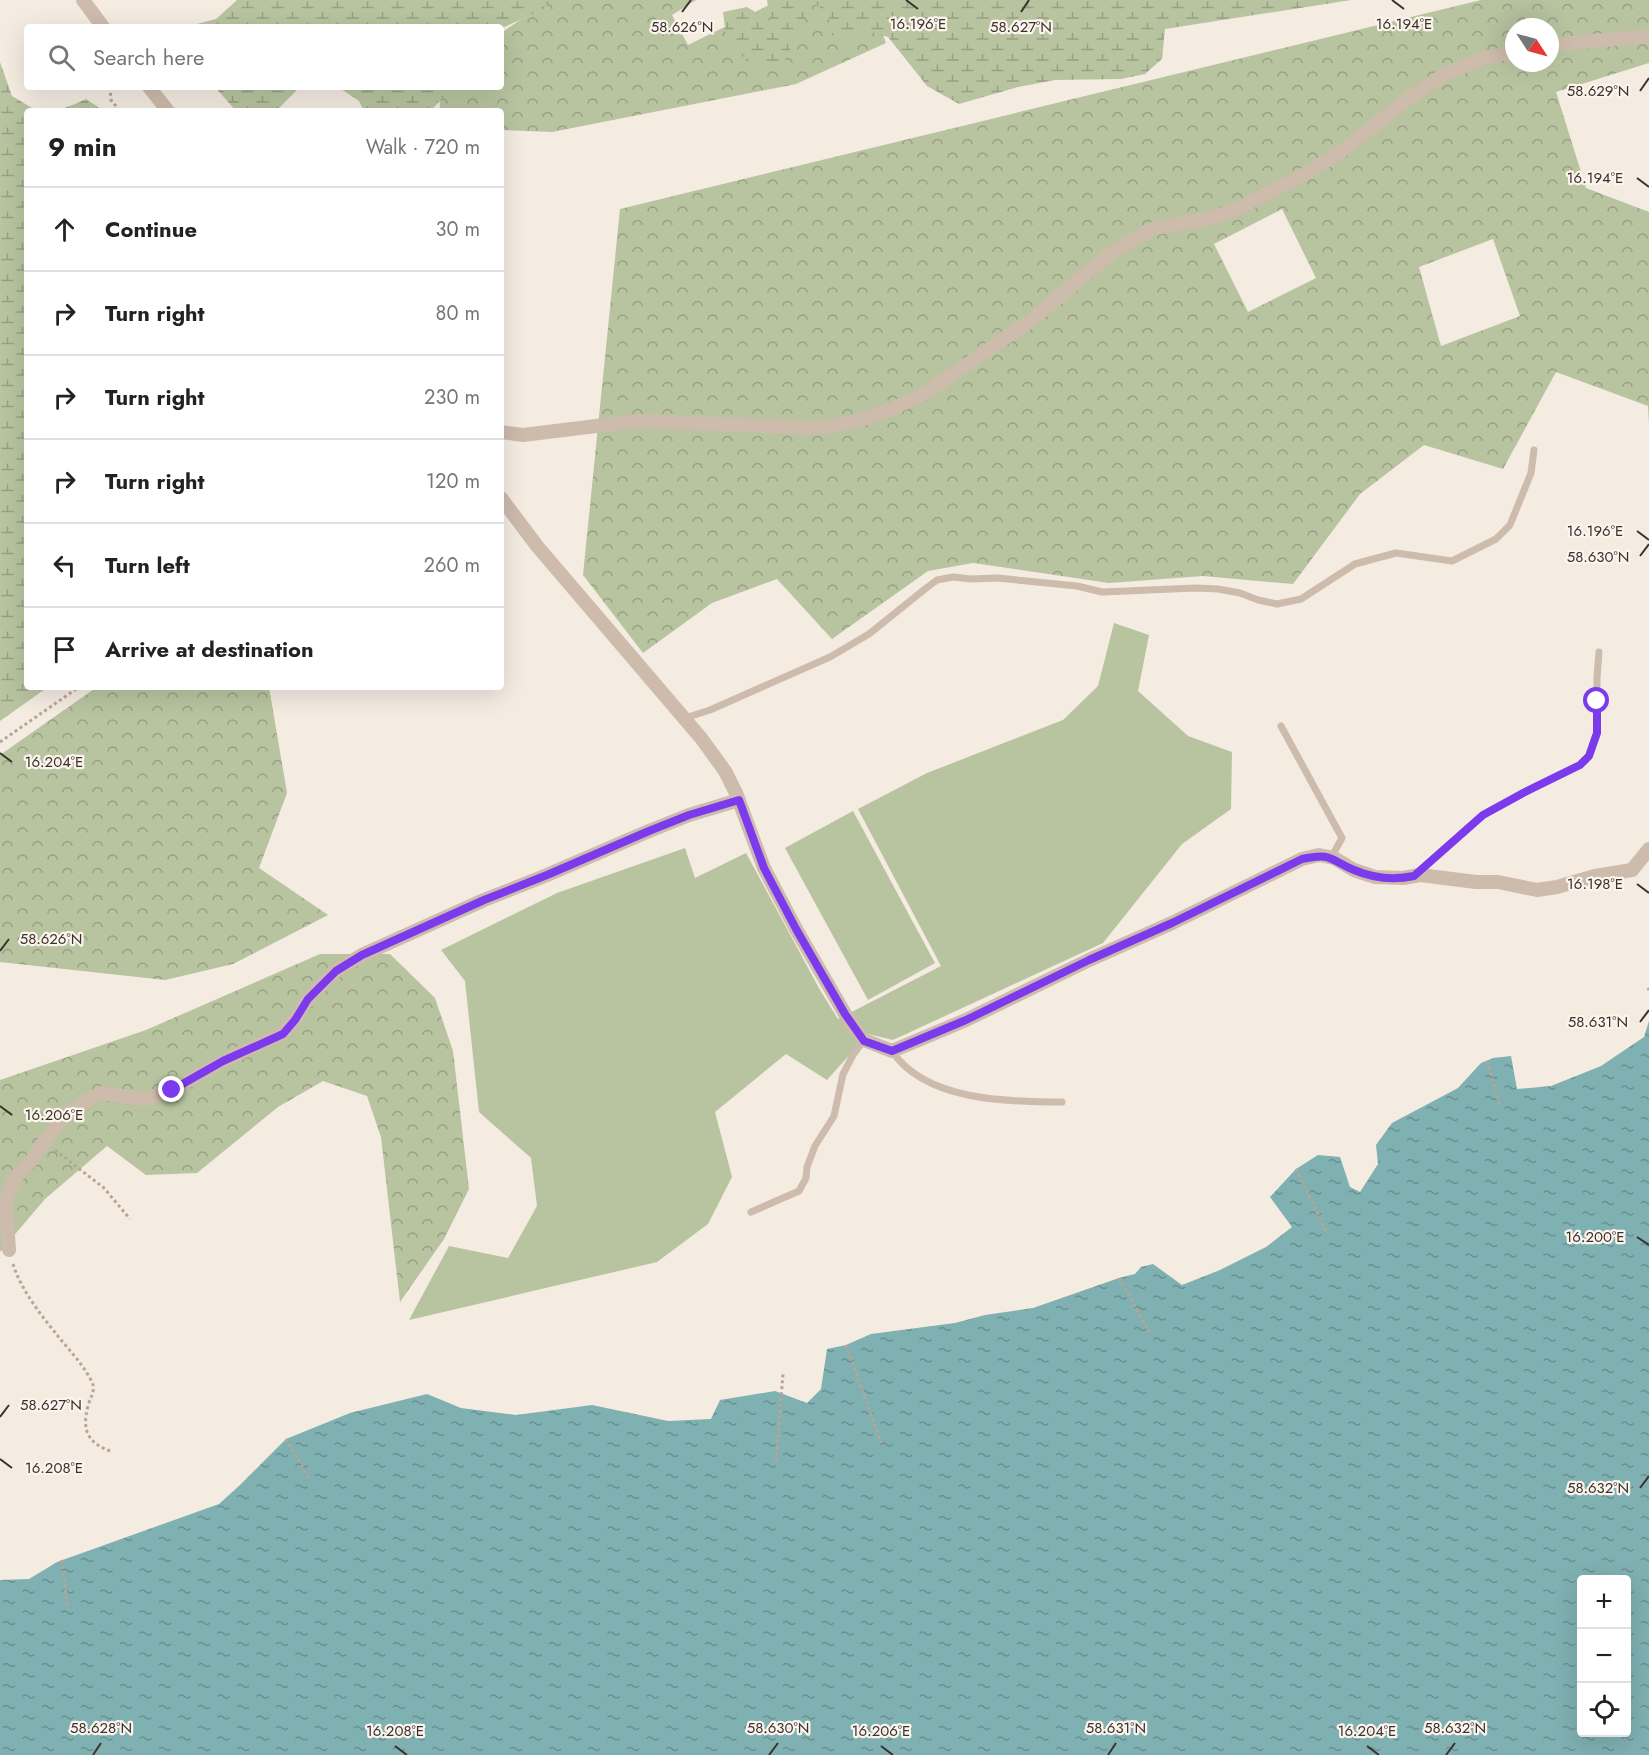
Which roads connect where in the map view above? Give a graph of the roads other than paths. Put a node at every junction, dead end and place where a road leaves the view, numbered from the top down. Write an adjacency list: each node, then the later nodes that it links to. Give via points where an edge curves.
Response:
1 (83, 0): 2 (street)
2 (101, 24)
3 (1649, 36): 4 (street)
4 (1559, 44)
5 (1505, 54): 8 (street, via 1443,75 1339,153 1235,210 1152,229 1131,241 1033,319 927,392 890,410 854,423 820,428 637,422 523,435)
6 (151, 90): 7 (street)
7 (166, 108)
8 (504, 432)
9 (1534, 450): 12 (lane, via 1531,473 1510,525 1496,540 1452,561 1387,555 1355,564 1301,598 1277,604 1218,589 1102,592 997,578 937,580 869,634 830,657)
10 (504, 502): 12 (street)
11 (1599, 652): 17 (lane, via 1597,733 1589,756 1580,765 1483,815)
12 (684, 719): 14 (street, via 725,771)
13 (1281, 726): 16 (lane, via 1342,838)
14 (739, 800): 18 (street, via 764,868); 21 (street, via 649,831 362,955 336,971 308,999 283,1034 172,1090 146,1099 100,1094 83,1103 64,1117 16,1177)
15 (1649, 849): 17 (street, via 1632,870 1537,890 1498,882)
16 (1330, 858): 17 (street, via 1375,877); 19 (street, via 1318,855 1302,859 966,1020)
17 (1414, 876)
18 (864, 1041): 19 (street); 22 (lane, via 843,1074 834,1116 815,1146 799,1191)
19 (892, 1051): 20 (lane, via 917,1077 942,1089 992,1099)
20 (1062, 1102)
21 (3, 1208): 23 (street)
22 (751, 1212)
23 (9, 1250)

